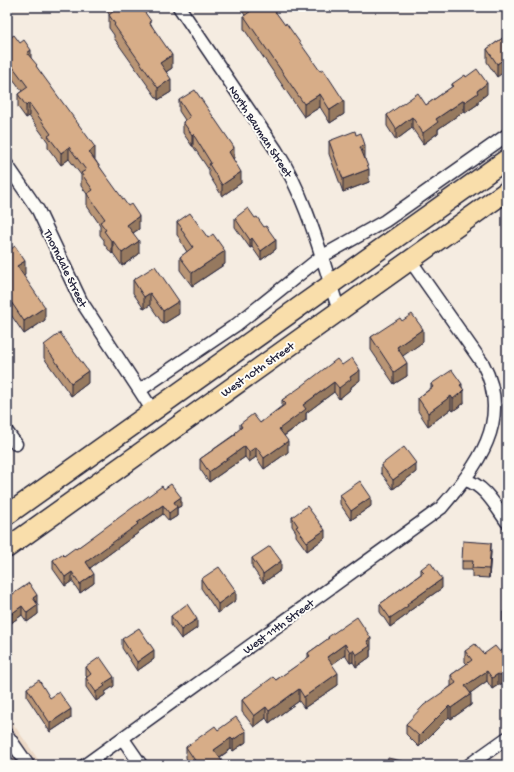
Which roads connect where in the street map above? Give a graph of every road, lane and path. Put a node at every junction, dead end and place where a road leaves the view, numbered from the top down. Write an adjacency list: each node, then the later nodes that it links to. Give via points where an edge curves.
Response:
1 (179, 7): 6 (street, North Bauman Street, via 290,173 306,209)
2 (507, 135): 6 (street, via 385,221)
3 (507, 159): 8 (main road)
4 (7, 165): 10 (street, Thorndale Street, via 38,210 81,301)
5 (507, 191): 7 (main road, West 10th Street)
6 (321, 257): 8 (street, North Bauman Street); 10 (street, via 236,325)
7 (410, 260): 9 (main road, West 10th Street); 14 (street, via 483,364 492,387 492,425 478,460)
8 (330, 285): 9 (street, North Bauman Street); 11 (main road)
9 (339, 311): 17 (main road, West 10th Street)
10 (140, 390): 11 (street, Thorndale Street)
11 (153, 411): 15 (main road)
12 (7, 432): 13 (street)
13 (16, 444)
14 (465, 480): 16 (street, via 484,491); 20 (street, West 11th Street, via 441,508)
15 (7, 515)
16 (507, 522)
17 (7, 548)
18 (7, 735): 21 (street)
19 (507, 738): 24 (street)
20 (122, 739): 22 (street, West 11th Street); 23 (street)
21 (28, 765)
22 (85, 765)
23 (141, 765)
24 (470, 765)

